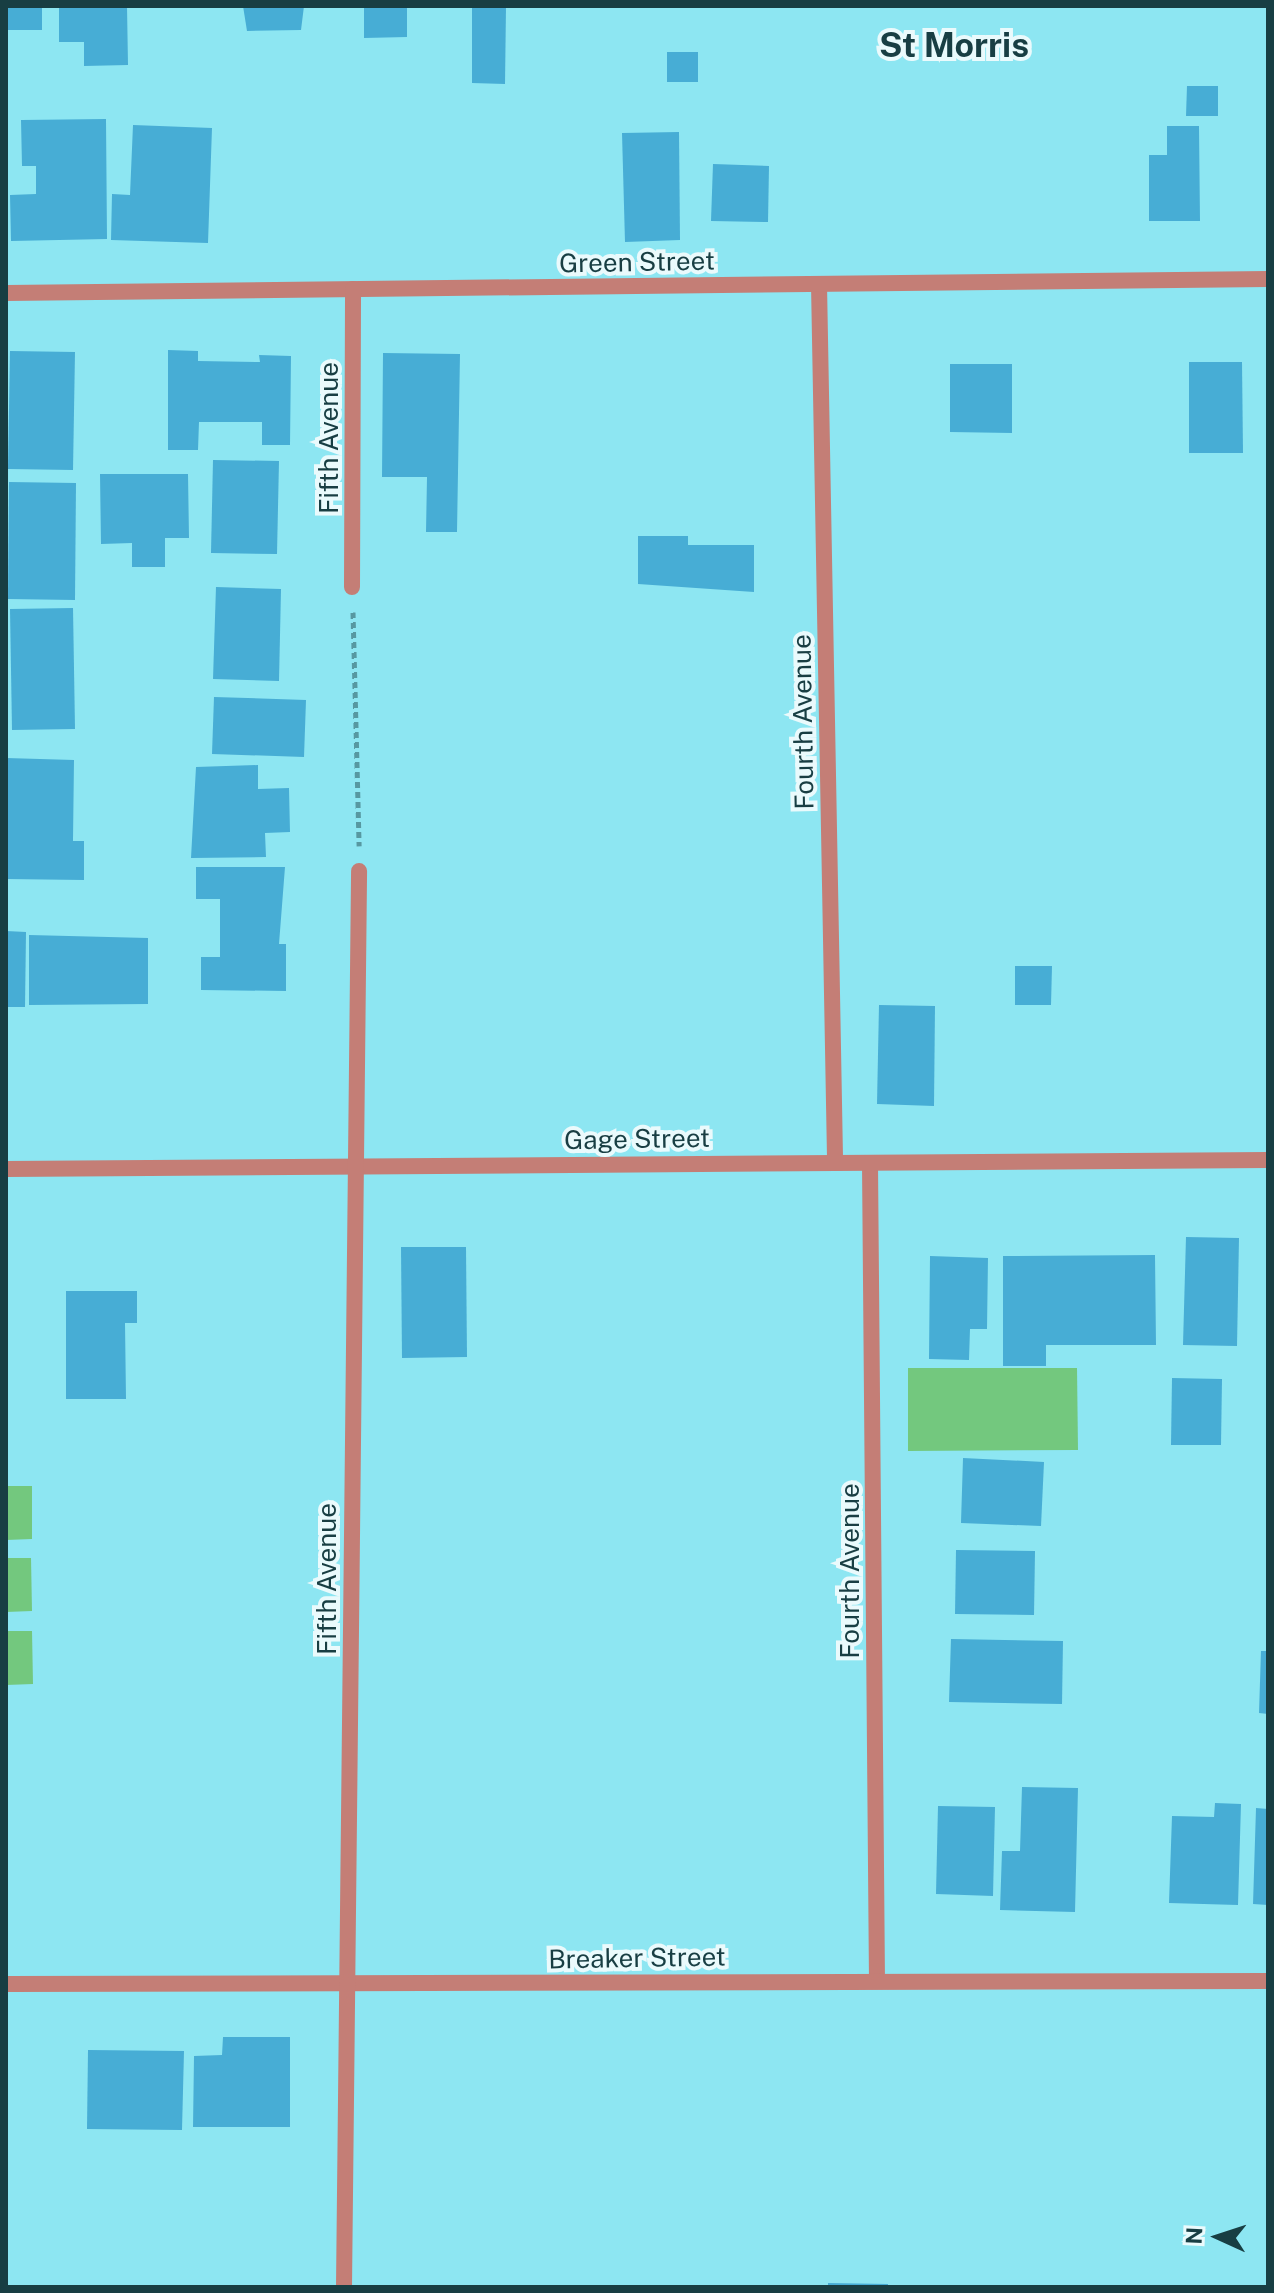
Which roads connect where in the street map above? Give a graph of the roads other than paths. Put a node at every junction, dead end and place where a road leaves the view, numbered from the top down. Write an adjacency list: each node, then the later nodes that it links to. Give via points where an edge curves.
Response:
1 (1268, 279): 2 (street, Green Street)
2 (819, 284): 3 (street, Green Street); 7 (street, Fourth Avenue)
3 (353, 289): 4 (street, Green Street); 5 (street, Fifth Avenue)
4 (6, 293)
5 (352, 587)
6 (359, 871): 10 (street, Fifth Avenue)
7 (835, 1160): 9 (street, Gage Street); 10 (street, Gage Street)
8 (1268, 1160): 9 (street, Gage Street)
9 (870, 1164): 12 (street, Fourth Avenue)
10 (356, 1166): 11 (street, Gage Street); 15 (street, Fifth Avenue)
11 (6, 1169)
12 (877, 1978): 13 (street, Breaker Street); 15 (street, Breaker Street)
13 (1268, 1981)
14 (6, 1984): 15 (street, Breaker Street)
15 (348, 1986): 16 (street, Fifth Avenue)
16 (344, 2287)

